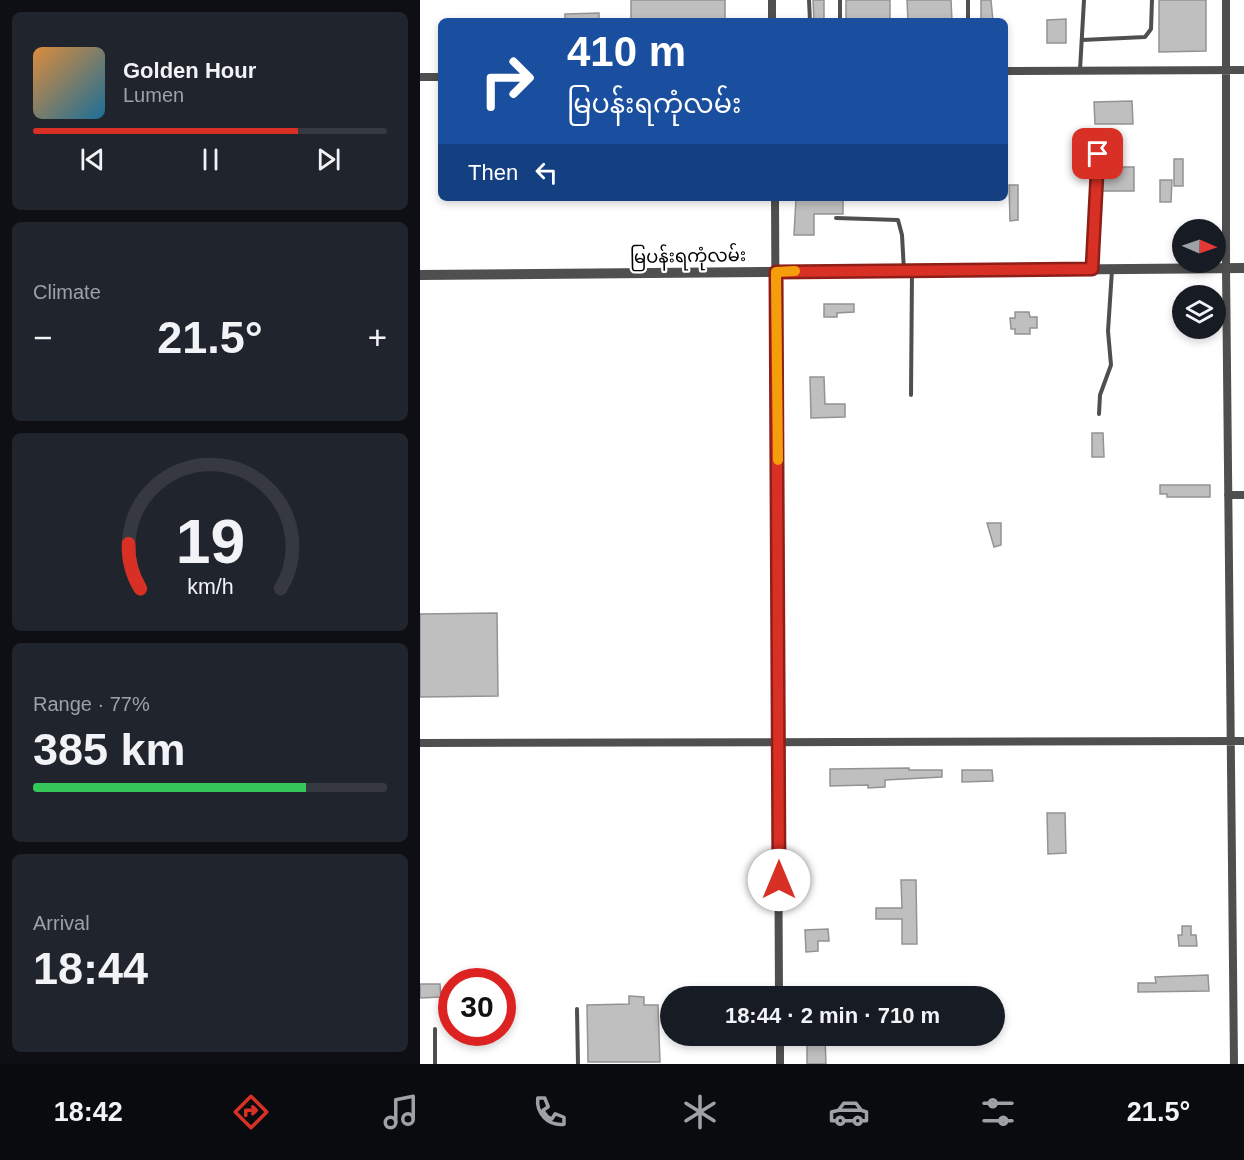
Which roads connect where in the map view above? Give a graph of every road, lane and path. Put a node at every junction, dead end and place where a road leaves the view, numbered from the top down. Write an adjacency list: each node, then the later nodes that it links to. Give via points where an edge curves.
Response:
1 (772, 0): 8 (street)
2 (808, 0): 9 (lane)
3 (840, 0): 10 (lane)
4 (968, 0): 11 (lane)
5 (1084, 0): 12 (lane)
6 (1152, 0): 12 (lane, via 1151,29 1145,37)
7 (1226, 0): 15 (street)
8 (772, 18)
9 (810, 18)
10 (840, 18)
11 (968, 18)
12 (1082, 40): 14 (lane)
13 (1008, 70): 14 (street)
14 (1080, 70): 15 (street)
15 (1226, 70): 16 (street); 22 (street)
16 (1244, 70)
17 (420, 77): 18 (street)
18 (438, 77)
19 (1098, 154): 26 (street)
20 (775, 201): 29 (street)
21 (836, 218): 28 (lane, via 898,220)
22 (1226, 219)
23 (1172, 268): 27 (street, မြပန်းရကုံလမ်း)
24 (1226, 268): 25 (street, မြပန်းရကုံလမ်း); 33 (street)
25 (1244, 268)
26 (1092, 269): 27 (street, မြပန်းရကုံလမ်း); 28 (street, မြပန်းရကုံလမ်း)
27 (1112, 269): 32 (lane, via 1108,331 1111,365 1100,396)
28 (908, 270): 29 (street, မြပန်းရကုံလမ်း); 31 (lane)
29 (776, 272): 30 (street, မြပန်းရကုံလမ်း); 38 (street)
30 (420, 275)
31 (911, 395)
32 (1099, 414)
33 (1228, 495): 34 (street); 35 (street)
34 (1244, 495)
35 (1231, 741): 36 (street); 38 (street); 46 (street)
36 (1244, 741)
37 (420, 742): 38 (street)
38 (778, 742): 39 (street)
39 (779, 986)
40 (577, 1009): 44 (lane)
41 (435, 1029): 43 (lane)
42 (780, 1046): 45 (street)
43 (435, 1064)
44 (578, 1064)
45 (780, 1064)
46 (1234, 1064)

